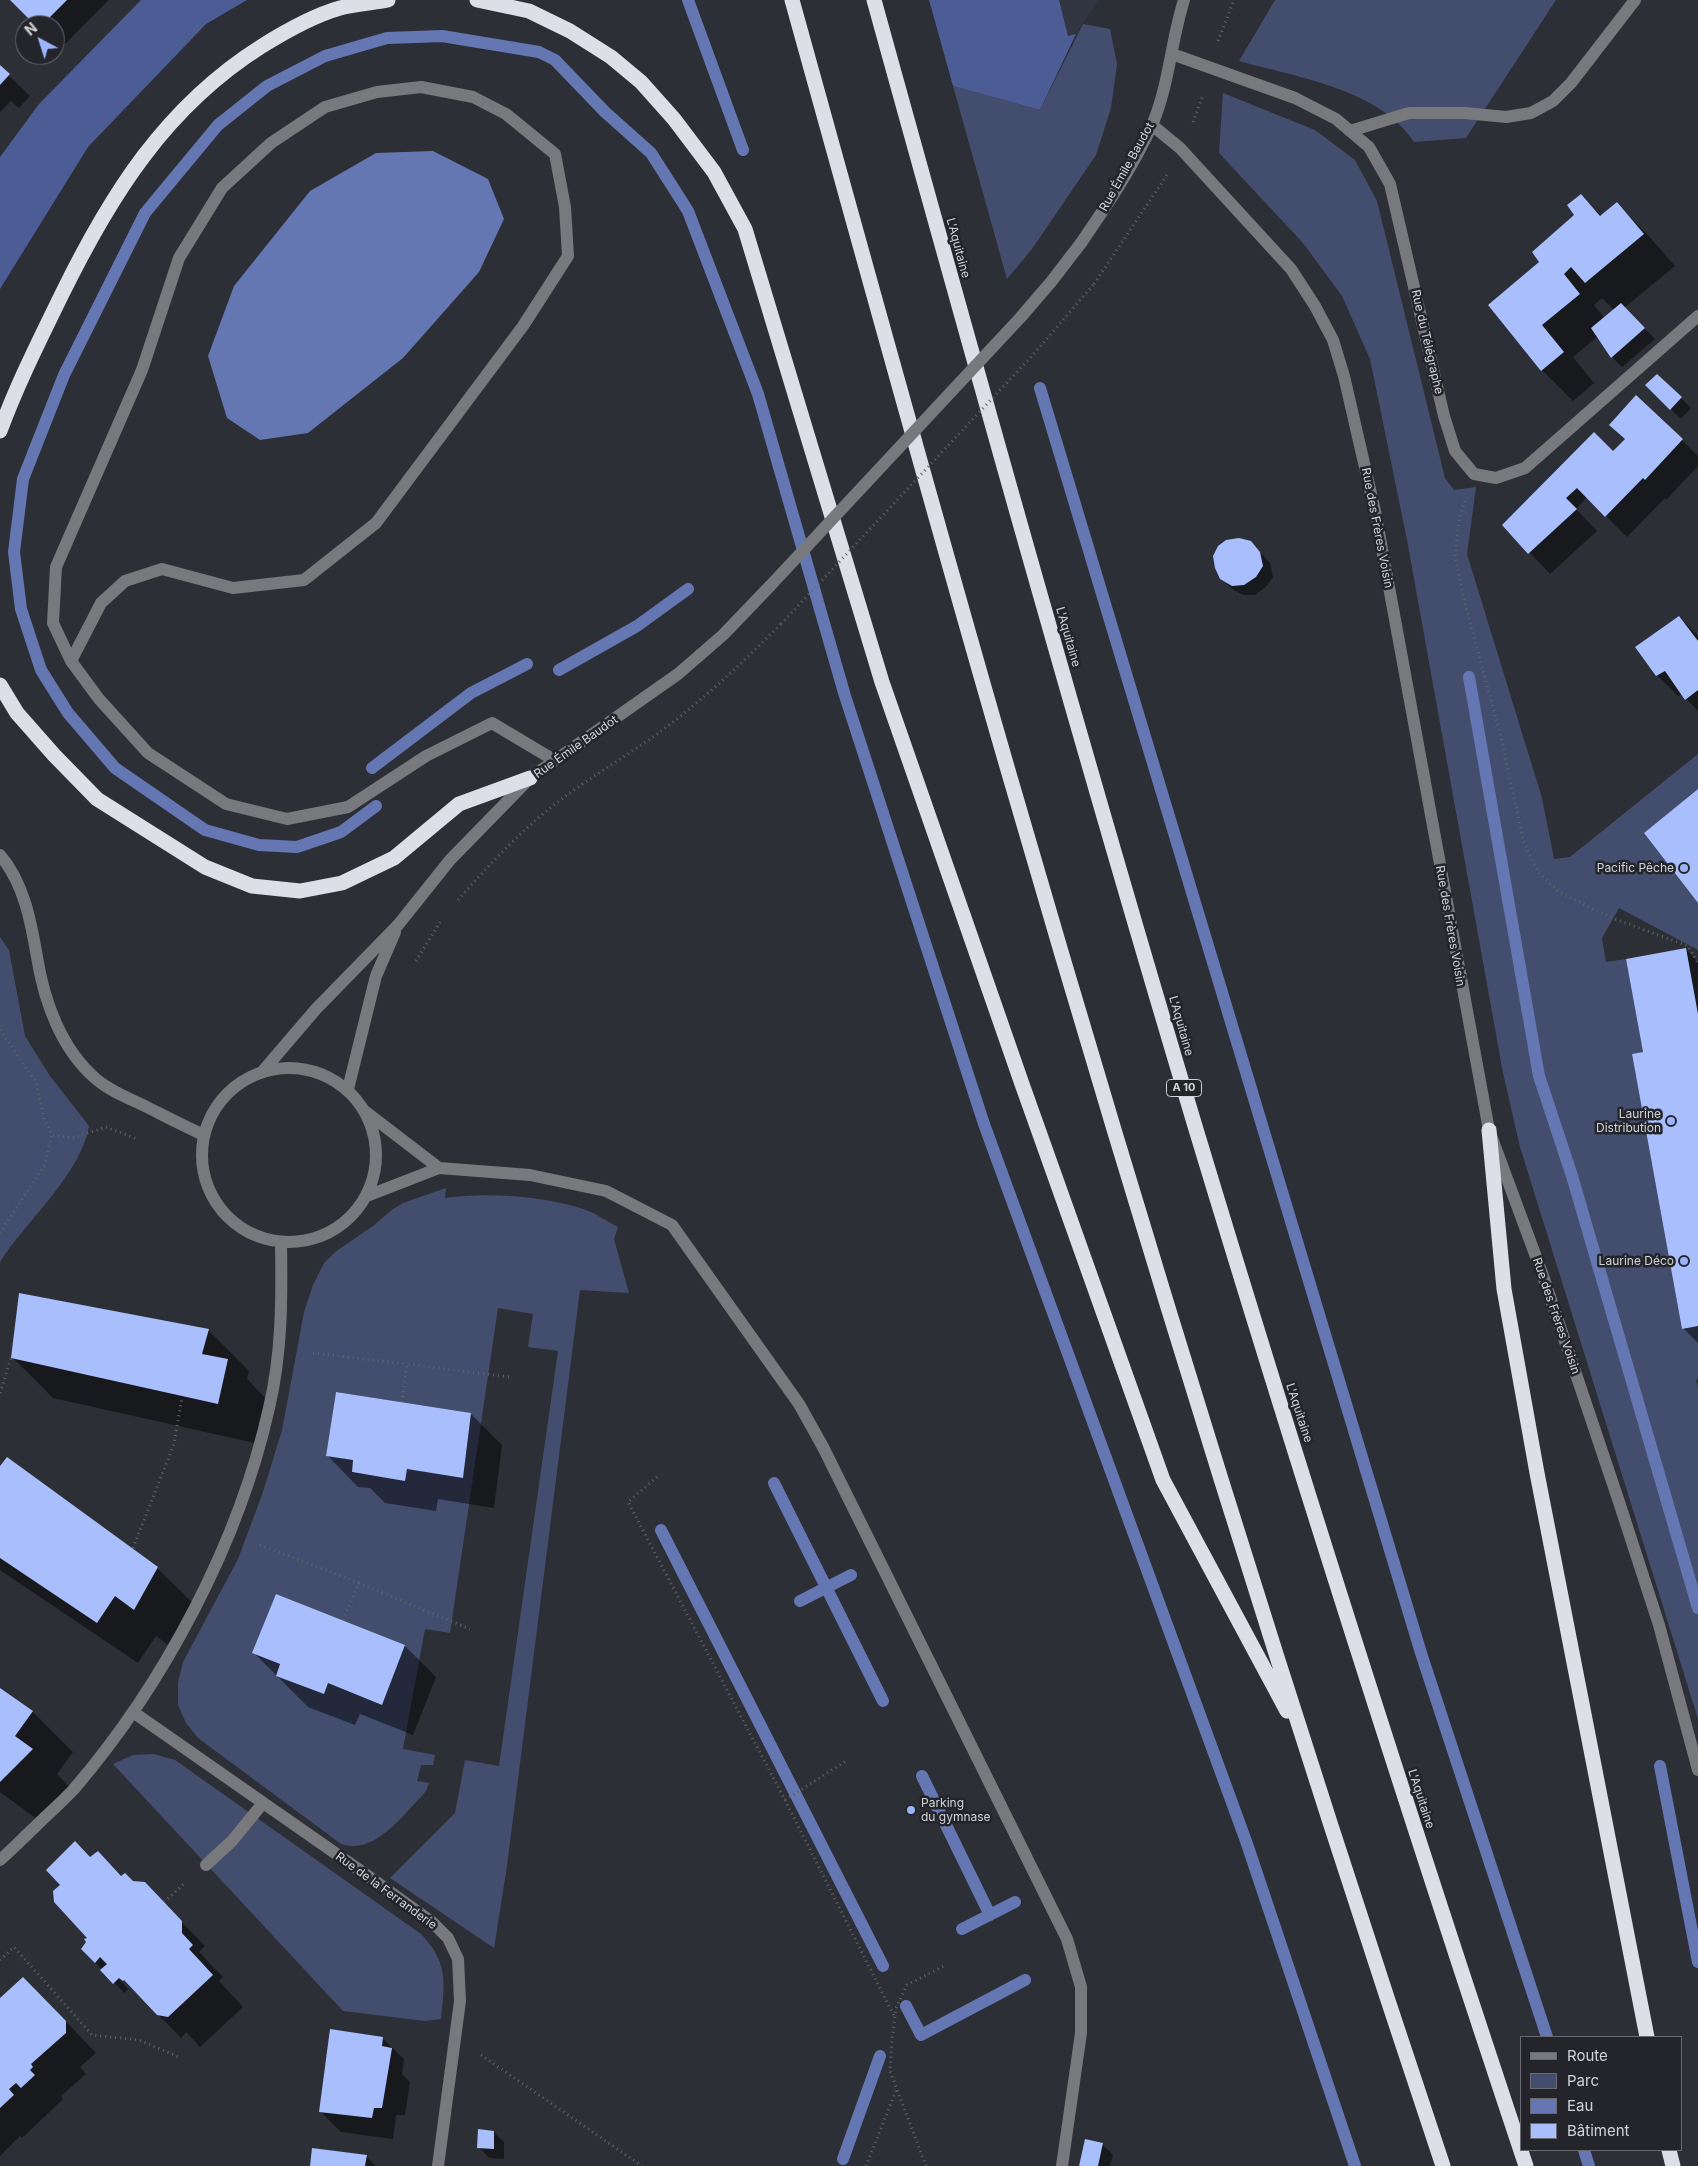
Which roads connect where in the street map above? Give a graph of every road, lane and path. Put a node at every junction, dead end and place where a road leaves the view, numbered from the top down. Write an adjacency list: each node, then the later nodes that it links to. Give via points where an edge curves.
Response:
1 (388, 0): 12 (highway, via 340,8 289,28 242,58 201,91 160,133 127,177 88,241 13,395)
2 (477, 0): 50 (highway, via 529,11 570,31 611,57 641,82 714,172 745,230 882,682 1163,1480)
3 (792, 0): 50 (highway, via 1016,798 1190,1379)
4 (874, 0): 64 (highway, L'Aquitaine / A 10, via 996,445 1195,1124 1374,1701)
5 (1184, 0): 7 (street, Rue Émile Baudot)
6 (1635, 0): 9 (street, via 1571,83 1553,101 1531,112 1506,117 1408,113)
7 (1172, 54): 8 (street, Rue Émile Baudot); 9 (street, Rue du Télégraphe, via 1295,98 1336,119)
8 (1152, 125): 16 (street, Rue Émile Baudot, bridge, via 1111,199 1051,282 770,586 723,635 678,674); 28 (street, Rue des Frères Voisin, via 1180,148 1291,270 1333,340 1375,511)
9 (1350, 131): 13 (street, Rue du Télégraphe, via 1369,147 1390,184 1444,416 1455,450)
10 (1094, 284): 19 (path, bridge, via 1031,357 734,671 677,719 573,790 520,834)
11 (1698, 316): 13 (street, via 1525,468 1496,478)
12 (0, 431)
13 (1474, 474): 22 (path, via 1459,519 1455,554 1524,844 1539,873 1559,892 1612,918 1688,946)
14 (71, 661): 14 (street, via 53,623 56,567 142,370 179,258 222,188 271,143 325,108 377,92 421,87 473,98 506,114 555,154 565,207 568,256 523,326 376,523 304,580 233,588 162,569 125,581 101,603); 16 (street, via 99,699 148,753 226,804 287,819 348,807 426,756 492,723)
15 (0, 685): 17 (highway, via 16,713 97,799 205,867 252,886 300,891 342,883 394,858 458,804)
16 (554, 760): 17 (street, Rue Émile Baudot)
17 (530, 778): 21 (street, Rue Émile Baudot, via 450,860)
18 (0, 855): 30 (street, via 7,862 24,898 47,1004 74,1056 95,1078 117,1093)
19 (454, 904)
20 (442, 918): 23 (path)
21 (398, 925): 25 (street, Rue Émile Baudot, via 322,1002); 26 (street, Rue Émile Baudot, via 376,976)
22 (1698, 963)
23 (412, 968)
24 (0, 1030): 29 (path, via 36,1082 44,1118)
25 (263, 1071): 26 (street, via 293,1067 322,1074); 30 (street, via 236,1085 216,1107)
26 (348, 1089): 27 (street)
27 (366, 1112): 32 (street); 33 (street, via 376,1141 375,1172)
28 (1489, 1130): 52 (street, Rue des Frères Voisin, via 1542,1273 1619,1502 1659,1626); 60 (highway, via 1508,1309)
29 (52, 1135): 31 (path, via 73,1138 106,1127); 34 (path, via 45,1164)
30 (204, 1135): 35 (street, via 202,1164 210,1194 228,1218 244,1229)
31 (137, 1139)
32 (439, 1168): 33 (street); 71 (street, via 530,1175 606,1190 672,1225 799,1404 1067,1939 1081,1988 1081,2033)
33 (367, 1196): 35 (street, via 351,1216 331,1232 307,1241)
34 (0, 1232)
35 (281, 1242): 49 (street, via 282,1304 277,1365 269,1408 237,1518 210,1579)
36 (312, 1353): 38 (path)
37 (10, 1358): 40 (path)
38 (407, 1364): 39 (path); 42 (path)
39 (509, 1376)
40 (0, 1393)
41 (182, 1397): 45 (path, via 174,1444)
42 (402, 1402)
43 (657, 1477): 53 (path, via 628,1502)
44 (260, 1545): 46 (path)
45 (132, 1548)
46 (359, 1584): 47 (path); 48 (path)
47 (343, 1620)
48 (470, 1629)
49 (133, 1712): 54 (street, Rue de la Ferranderie); 55 (street, via 73,1789)
50 (1305, 1744): 72 (highway)
51 (846, 1761): 53 (path)
52 (1698, 1770)
53 (785, 1800): 59 (path)
54 (263, 1803): 56 (street, via 232,1841); 61 (street, Rue de la Ferranderie, via 424,1916 448,1938 458,1959 460,2001)
55 (0, 1860)
56 (206, 1864)
57 (0, 1960): 62 (path, via 14,1947 92,2035 139,2040)
58 (946, 1965): 59 (path, via 907,1985)
59 (895, 2018): 63 (path, via 890,2071)
60 (1647, 2036)
61 (456, 2038): 67 (street, Rue de la Ferranderie); 68 (path)
62 (181, 2058)
63 (897, 2088): 69 (path); 70 (path)
64 (1520, 2148)
65 (1521, 2151): 73 (highway, L'Aquitaine / A 10)
66 (1670, 2151): 74 (highway)
67 (438, 2166)
68 (642, 2166)
69 (866, 2166)
70 (926, 2166)
71 (1062, 2166)
72 (1443, 2166)
73 (1526, 2166)
74 (1673, 2166)

